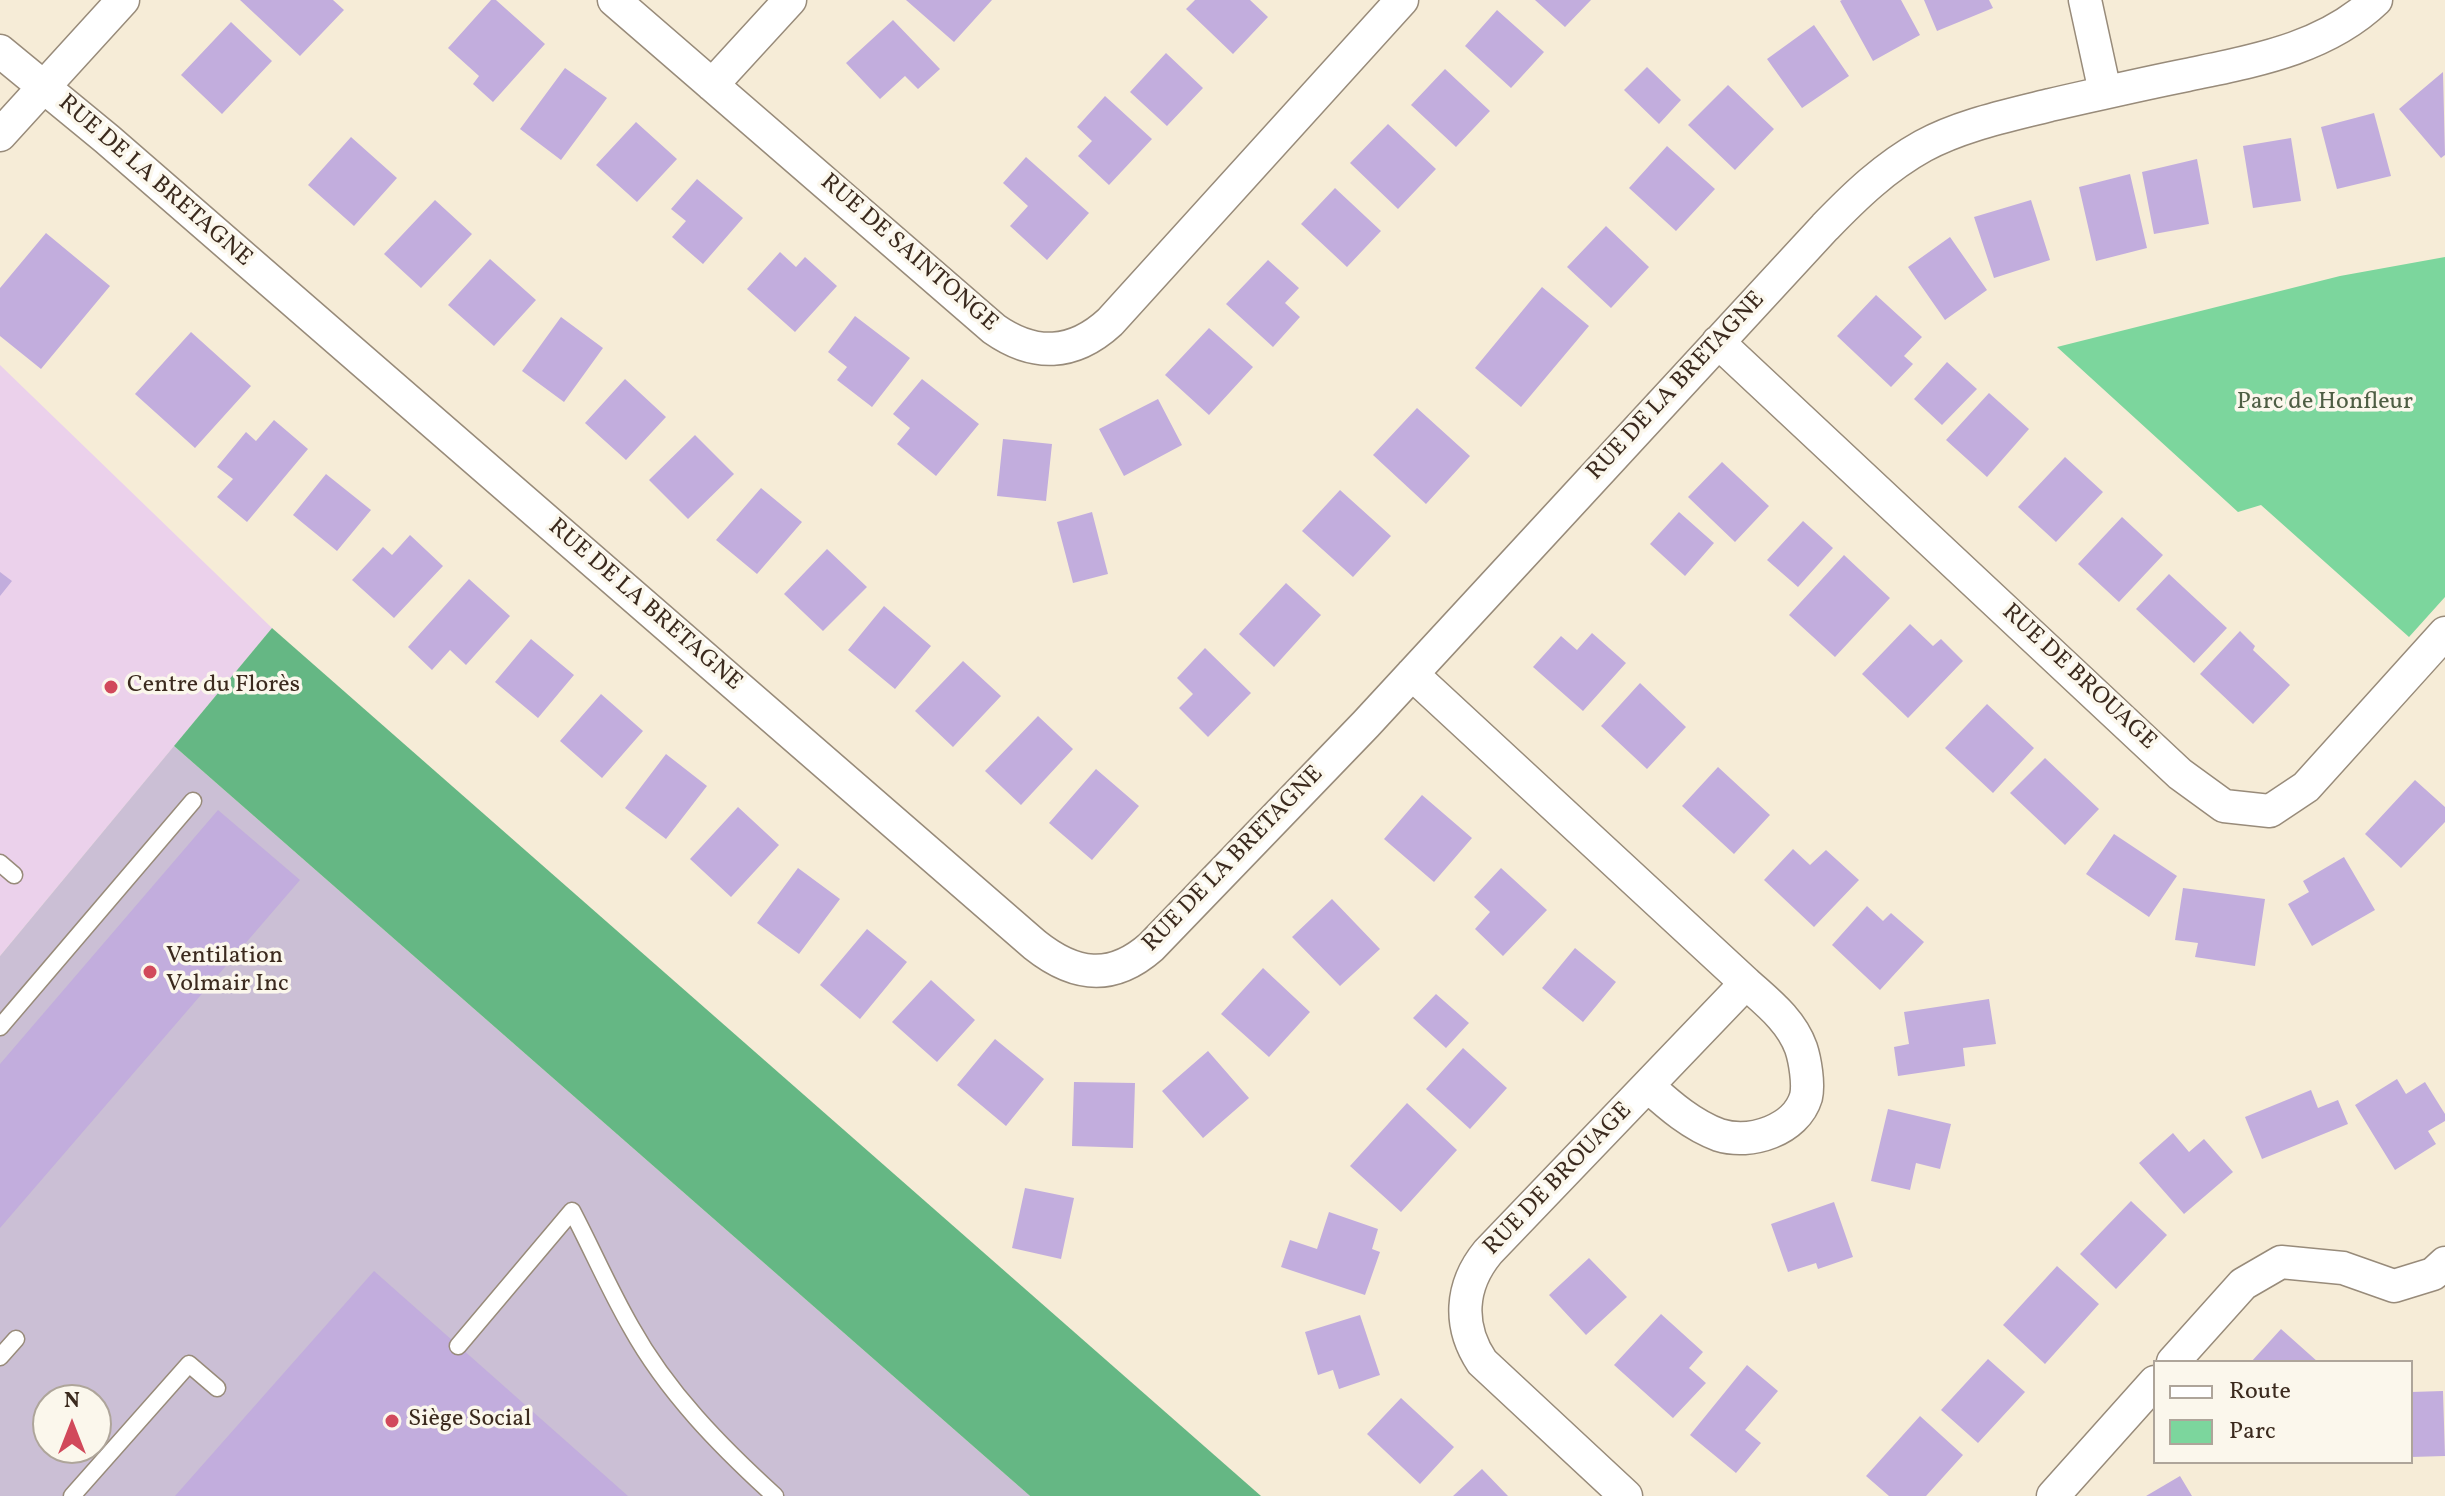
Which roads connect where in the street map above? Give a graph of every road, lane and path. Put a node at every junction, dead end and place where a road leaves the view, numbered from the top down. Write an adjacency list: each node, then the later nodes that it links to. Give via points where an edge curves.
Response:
1 (123, 0): 9 (street)
2 (614, 0): 8 (street, RUE DE SAINTONGE)
3 (790, 0): 8 (street)
4 (1402, 0): 8 (street, RUE DE SAINTONGE, via 1110,322 1090,338 1066,347 1028,347 994,329)
5 (2085, 0): 10 (street)
6 (2376, 0): 10 (street, RUE DE LA BRETAGNE, via 2307,44 2256,61)
7 (0, 51): 9 (street, RUE DE LA BRETAGNE)
8 (712, 85)
9 (43, 87): 11 (street); 14 (street, RUE DE LA BRETAGNE, via 1065,966 1104,971 1141,956)
10 (2105, 92): 12 (street, RUE DE LA BRETAGNE, via 1975,124 1902,159 1860,191)
11 (0, 135)
12 (1718, 342): 13 (street, RUE DE BROUAGE, via 2180,774 2224,806 2270,811 2306,787); 14 (street, RUE DE LA BRETAGNE)
13 (2445, 633)
14 (1412, 674): 18 (street, RUE DE BROUAGE)
15 (193, 801): 19 (lane)
16 (0, 863): 17 (lane)
17 (14, 875)
18 (1746, 983): 20 (street, RUE DE BROUAGE); 20 (street, RUE DE BROUAGE, via 1783,1016 1801,1048 1806,1096 1795,1117 1775,1131 1722,1136 1698,1125)
19 (0, 1027)
20 (1649, 1087): 30 (street, RUE DE BROUAGE, via 1480,1263 1468,1287 1465,1313 1482,1362)
21 (2445, 1263): 25 (street, via 2433,1274 2394,1286 2343,1268 2281,1262 2243,1284)
22 (16, 1339): 24 (lane)
23 (458, 1346): 29 (lane, via 572,1211 631,1328 677,1396)
24 (0, 1357)
25 (2175, 1360)
26 (2153, 1384): 31 (street)
27 (217, 1388): 28 (lane, via 189,1364)
28 (72, 1496)
29 (775, 1496)
30 (1626, 1496)
31 (2053, 1496)

